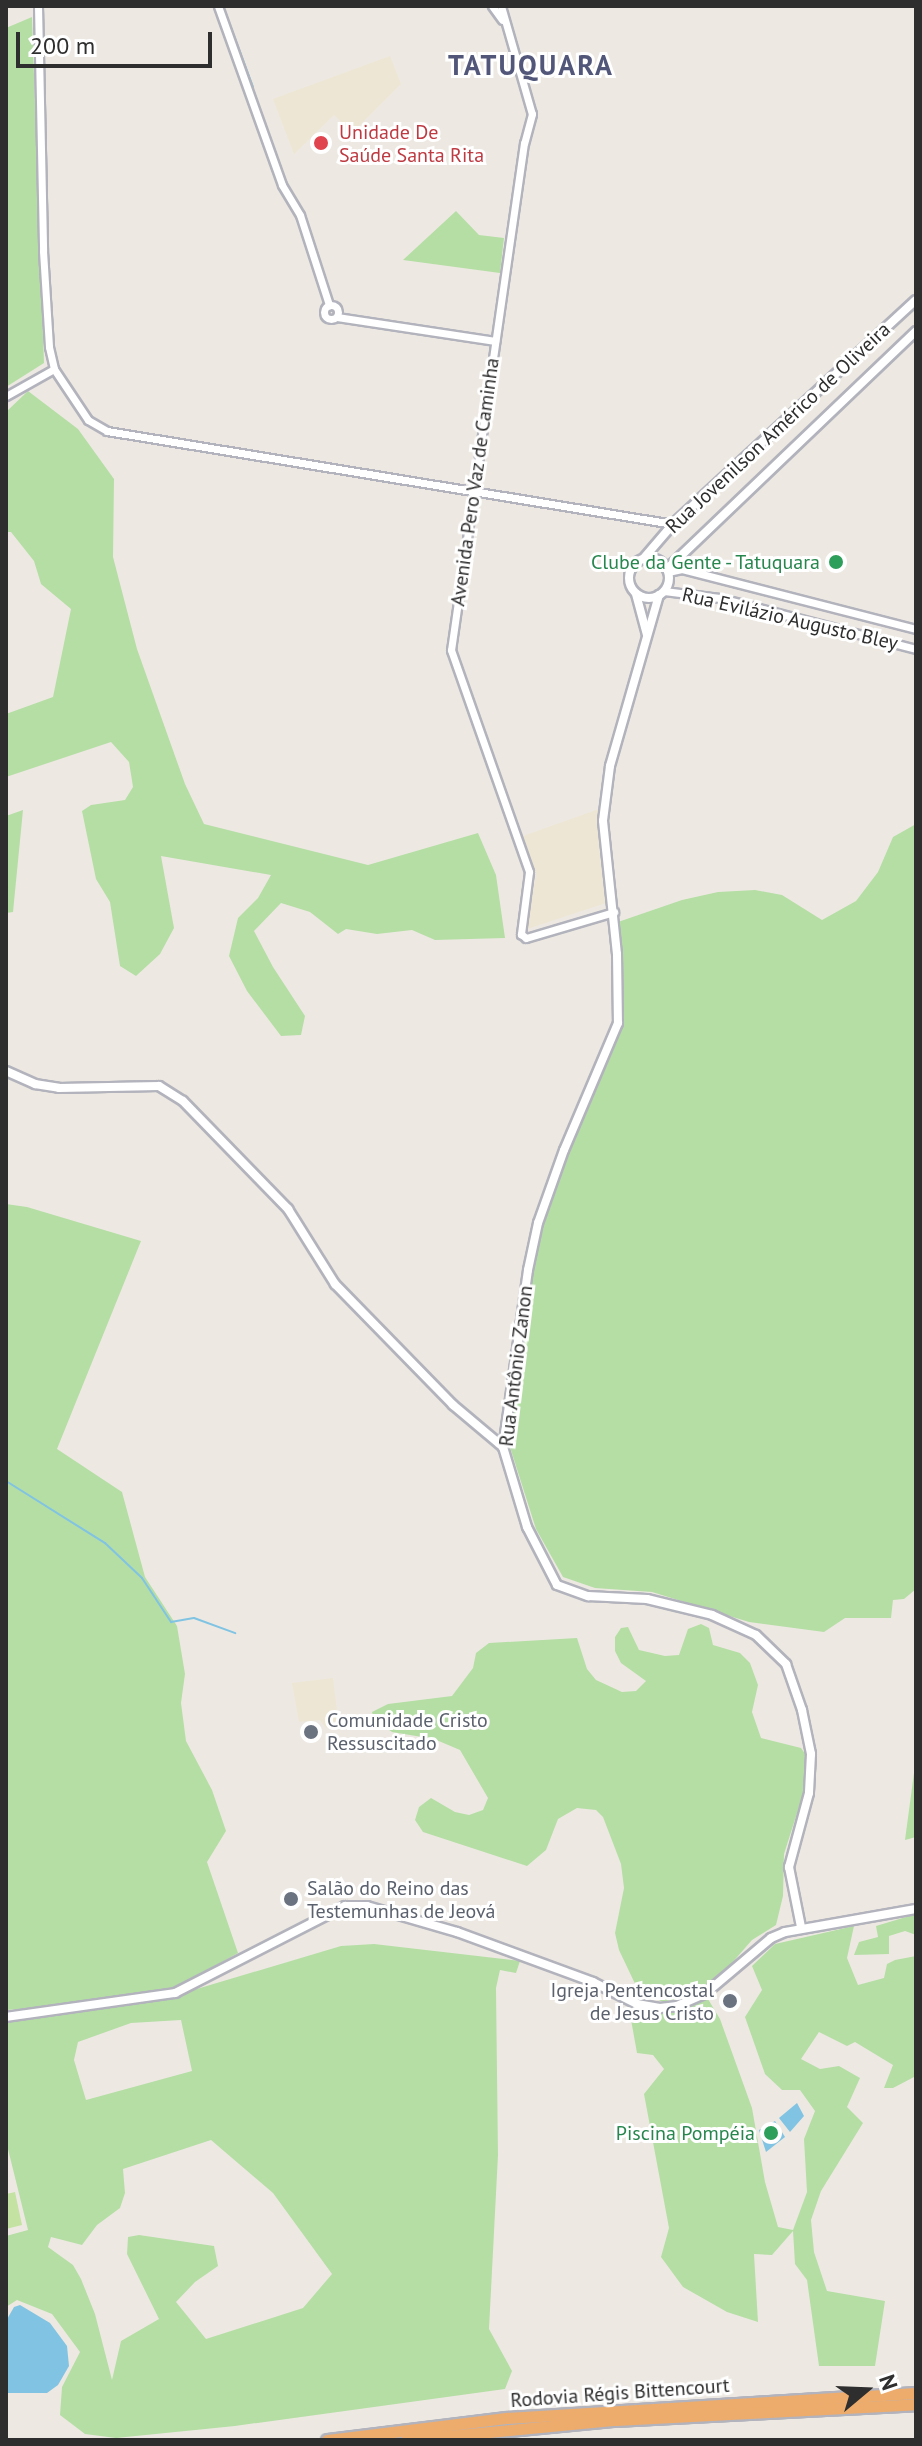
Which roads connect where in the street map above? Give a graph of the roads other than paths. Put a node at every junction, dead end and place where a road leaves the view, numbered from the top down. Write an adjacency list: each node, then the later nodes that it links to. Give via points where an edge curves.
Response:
1 (38, 6): 9 (street, via 43,251)
2 (218, 6): 8 (street, via 282,185 300,215 337,317)
3 (492, 6): 5 (street, Avenida Pero Vaz de Caminha)
4 (501, 6): 5 (street, Avenida Pero Vaz de Caminha)
5 (503, 21): 8 (street, Avenida Pero Vaz de Caminha, via 532,114)
6 (916, 300): 12 (main road, Rua Jovenilson Américo de Oliveira)
7 (916, 331): 13 (main road, Rua Jovenilson Américo de Oliveira)
8 (495, 341): 11 (street, Avenida Pero Vaz de Caminha)
9 (54, 369): 10 (street); 11 (street, via 88,420 107,431)
10 (6, 396)
11 (475, 492): 12 (street); 22 (street, Avenida Pero Vaz de Caminha, via 451,650 529,872 521,934 526,938)
12 (673, 524): 14 (main road, Rua Jovenilson Américo de Oliveira)
13 (678, 558): 15 (main road); 16 (main road, Rua Jovenilson Américo de Oliveira)
14 (643, 559): 16 (main road, via 654,559); 17 (main road, via 630,572)
15 (682, 569): 16 (street, Rua Evilázio Augusto Bley); 19 (street, Rua Evilázio Augusto Bley)
16 (667, 570): 18 (main road)
17 (635, 592): 18 (main road, via 647,598); 20 (main road, Rua Antônio Zanon)
18 (661, 593): 20 (main road, Rua Antônio Zanon); 21 (street, Rua Evilázio Augusto Bley, via 720,598)
19 (916, 629)
20 (647, 639): 22 (main road, Rua Antônio Zanon, via 608,781 603,821)
21 (916, 649)
22 (614, 912): 24 (main road, Rua Antônio Zanon, via 618,1023 538,1223)
23 (6, 1071): 24 (main road, via 59,1088 159,1086 183,1101 288,1209 335,1284 453,1405)
24 (503, 1447): 26 (main road, Rua Antônio Zanon, via 527,1527 557,1585 588,1596 647,1599 712,1615 756,1635 786,1664 811,1754 807,1803 789,1867)
25 (916, 1909): 26 (main road)
26 (801, 1927): 27 (main road, via 771,1938 698,1998 652,2008 457,1932 367,1906 345,1906 175,1993)
27 (6, 2017)
28 (916, 2393): 30 (highway, Rodovia Régis Bittencourt, via 597,2411)
29 (916, 2404): 31 (highway, Rodovia Régis Bittencourt, via 615,2420)
30 (327, 2440)
31 (406, 2440)

